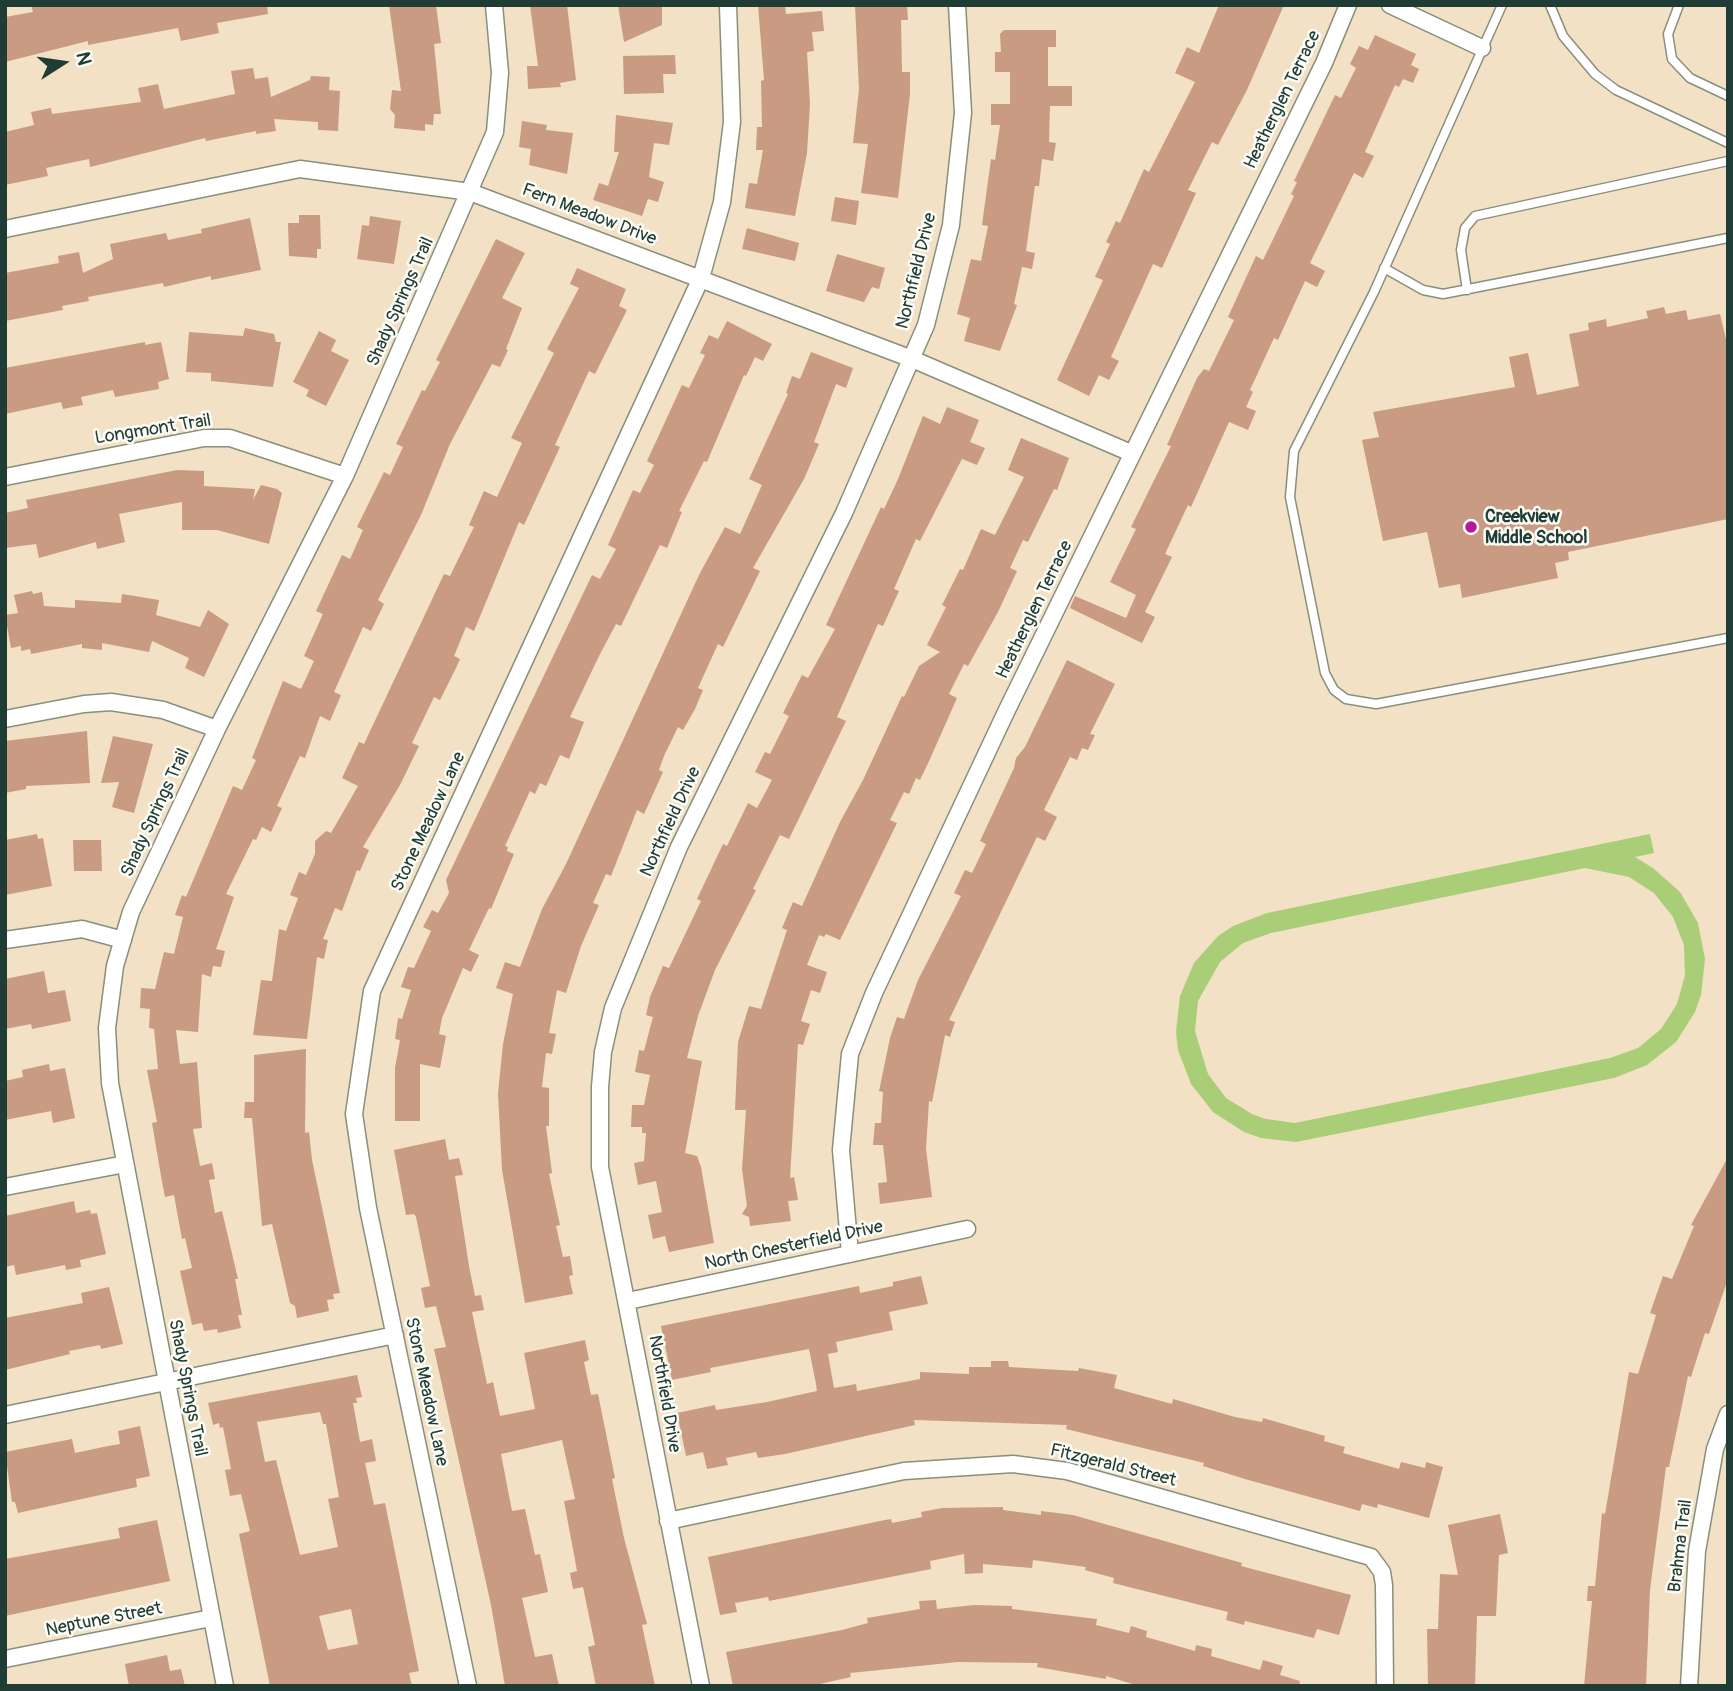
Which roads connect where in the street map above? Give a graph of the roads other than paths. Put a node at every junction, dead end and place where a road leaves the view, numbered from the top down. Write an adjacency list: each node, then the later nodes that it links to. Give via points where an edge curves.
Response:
1 (494, 5): 13 (street, Shady Springs Trail, via 500,73 495,132)
2 (729, 5): 17 (street, Stone Meadow Lane, via 732,122 722,202)
3 (957, 5): 19 (street, Northfield Drive, via 963,113 951,225 926,325)
4 (1348, 5): 20 (street, Heatherglen Terrace, via 1324,63)
5 (1390, 5): 9 (street)
6 (1502, 5): 9 (lane)
7 (1550, 5): 11 (lane, via 1563,36 1595,74 1616,90)
8 (1679, 5): 10 (lane, via 1668,34 1672,58 1690,78)
9 (1482, 48): 16 (lane)
10 (1728, 96)
11 (1728, 143)
12 (1728, 161): 18 (lane, via 1475,216 1465,228 1461,250)
13 (470, 192): 14 (street, Fern Meadow Drive, via 300,169); 17 (street, Fern Meadow Drive); 21 (street, Shady Springs Trail)
14 (5, 229)
15 (1728, 238): 18 (lane)
16 (1384, 268): 18 (lane, via 1434,293); 23 (lane, via 1291,462 1290,497 1299,558 1321,661 1334,690 1353,702 1389,703)
17 (701, 278): 19 (street, Fern Meadow Drive); 33 (street, Stone Meadow Lane, via 372,991 354,1115)
18 (1467, 290)
19 (912, 359): 20 (street, Fern Meadow Drive); 32 (street, Northfield Drive, via 844,513 679,847 613,1008 600,1087 600,1167 614,1254)
20 (1131, 453): 31 (street, Heatherglen Terrace, via 879,981 850,1054 841,1150)
21 (345, 476): 22 (street, Longmont Trail, via 230,438 204,438); 25 (street, Shady Springs Trail)
22 (5, 477)
23 (1728, 638)
24 (5, 719): 25 (street, via 111,702 163,710)
25 (217, 729): 27 (street, Shady Springs Trail)
26 (5, 940): 27 (street, via 82,929)
27 (122, 940): 28 (street, Shady Springs Trail, via 107,1028 110,1083)
28 (125, 1164): 29 (street); 34 (street, Shady Springs Trail)
29 (5, 1187)
30 (967, 1229): 31 (street, North Chesterfield Drive)
31 (850, 1254): 32 (street, North Chesterfield Drive)
32 (628, 1301): 37 (street, Northfield Drive)
33 (395, 1335): 34 (street); 41 (street, Stone Meadow Lane)
34 (167, 1384): 36 (street); 38 (street, Shady Springs Trail)
35 (1728, 1414): 44 (street, Brahma Trail, via 1716,1449 1697,1551)
36 (5, 1415)
37 (668, 1521): 42 (street, Northfield Drive); 43 (street, Fitzgerald Street, via 904,1471 1013,1464 1067,1471 1371,1557 1382,1572)
38 (211, 1618): 39 (street, Neptune Street); 40 (street, Shady Springs Trail)
39 (5, 1659)
40 (225, 1686)
41 (468, 1686)
42 (701, 1686)
43 (1385, 1686)
44 (1689, 1686)

